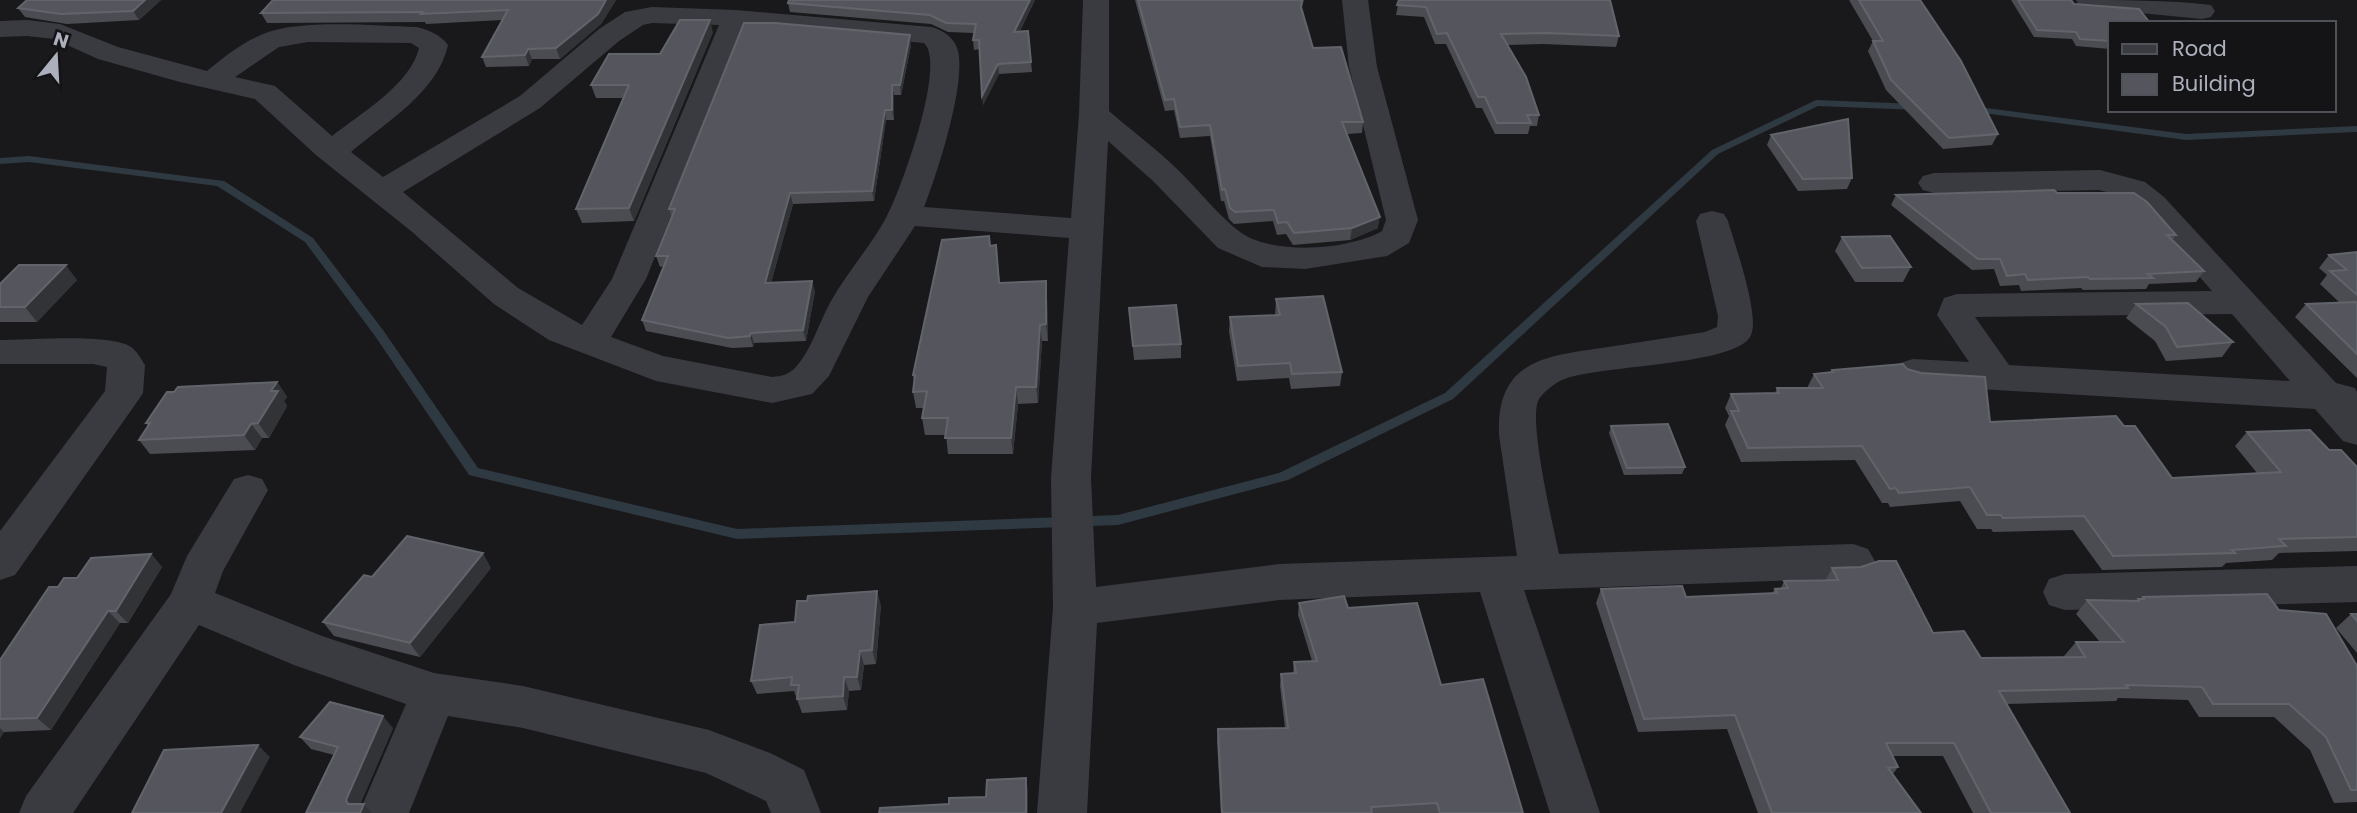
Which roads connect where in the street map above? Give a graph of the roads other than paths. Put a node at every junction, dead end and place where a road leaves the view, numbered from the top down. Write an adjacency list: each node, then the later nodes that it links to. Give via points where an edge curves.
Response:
1 (1096, 0): 8 (street)
2 (1356, 0): 8 (street, via 1363,67 1402,220 1397,236 1375,249 1304,258 1262,256 1230,241 1164,174)
3 (2089, 0): 4 (street)
4 (2202, 11)
5 (736, 18): 11 (street, via 635,18 530,102); 12 (street, via 938,39 945,53 939,104); 16 (street, via 629,279)
6 (0, 29): 7 (street, via 60,32 108,53)
7 (213, 80): 9 (street, via 265,92); 9 (street, via 271,40 308,34 417,35 434,45 430,63 412,86)
8 (1094, 114): 14 (street)
9 (332, 152): 11 (street)
10 (1934, 183): 15 (street, via 2100,180 2134,189)
11 (382, 191): 16 (street, via 506,296)
12 (904, 215): 14 (street); 16 (street, via 844,308 819,363 802,383 790,388 772,390 656,368)
13 (1712, 220): 25 (street, via 1736,316 1734,334 1711,343 1553,368 1519,400)
14 (1086, 229): 29 (street, via 1071,478)
15 (2241, 302): 19 (street, via 1956,306 1955,315); 20 (street)
16 (589, 343)
17 (0, 352): 24 (street, via 93,352 118,356 126,365 124,393)
18 (1913, 372): 19 (street)
19 (1998, 377): 20 (street)
20 (2341, 397): 21 (street)
21 (2357, 431)
22 (248, 490): 28 (street, via 202,568)
23 (1853, 561): 25 (street)
24 (0, 563)
25 (1519, 575): 29 (street, via 1279,582); 35 (street)
26 (2357, 584): 27 (street)
27 (2065, 592)
28 (190, 602): 30 (street); 31 (street)
29 (1074, 608): 34 (street)
30 (434, 693): 32 (street); 33 (street, via 523,708 709,752 786,786)
31 (44, 813)
32 (384, 813)
33 (796, 813)
34 (1062, 813)
35 (1575, 813)

